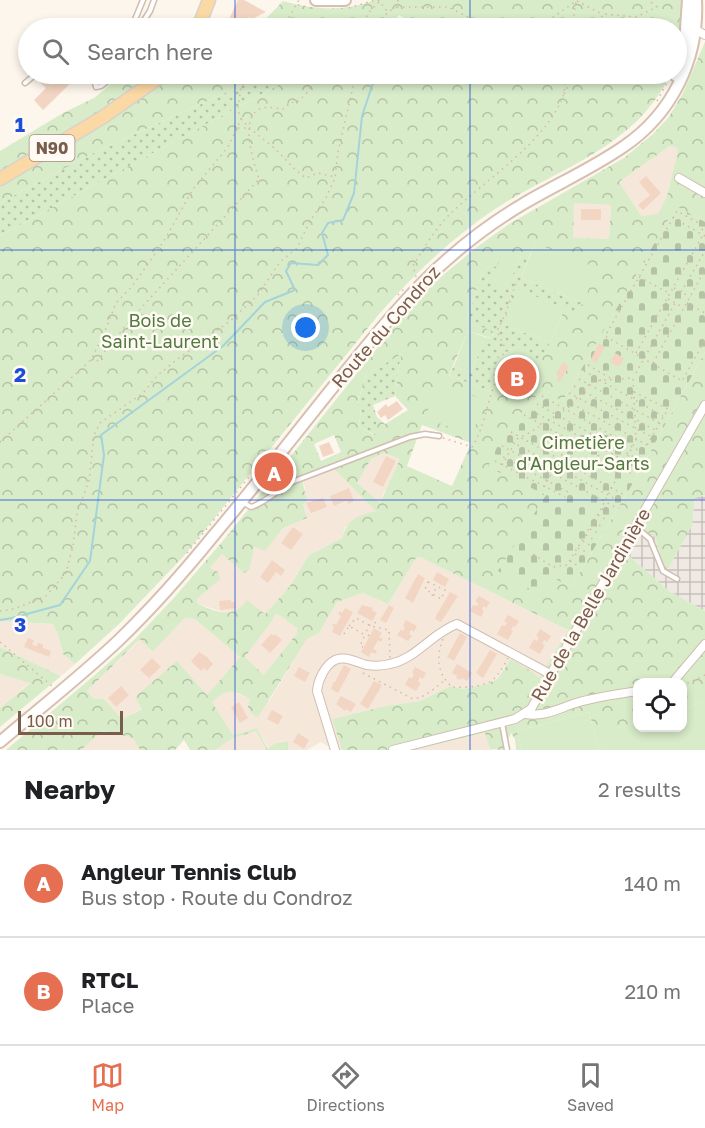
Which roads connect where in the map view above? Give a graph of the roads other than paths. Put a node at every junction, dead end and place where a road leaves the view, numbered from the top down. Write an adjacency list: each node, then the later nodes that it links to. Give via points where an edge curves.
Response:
1 (143, 0): 8 (lane)
2 (154, 0): 9 (lane)
3 (209, 0): 10 (main road)
4 (316, 0): 5 (main road)
5 (345, 0)
6 (688, 0): 11 (main road, Route du Condroz); 12 (main road, via 691,24)
7 (696, 0): 12 (main road, Route du Condroz)
8 (136, 18)
9 (145, 18)
10 (202, 18)
11 (687, 18)
12 (700, 33): 13 (main road, Route du Condroz)
13 (687, 65)
14 (150, 84): 19 (main road, N90)
15 (672, 84): 17 (main road, Route du Condroz)
16 (679, 84): 17 (main road, Route du Condroz)
17 (670, 96): 23 (main road, Route du Condroz, via 648,125 624,147 493,223 453,253 381,328)
18 (679, 178): 20 (street)
19 (0, 179)
20 (705, 193)
21 (705, 405): 24 (street, Rue de la Belle Jardinière)
22 (439, 436): 23 (lane, via 415,435 362,455 292,482 259,505 251,507)
23 (238, 499): 32 (main road, Route du Condroz, via 170,587 131,628)
24 (636, 527): 25 (lane, via 650,539 663,571); 27 (street, Rue de la Belle Jardinière)
25 (677, 579)
26 (705, 644): 28 (street)
27 (552, 675): 30 (street, Rue de la Belle Jardinière); 33 (street, via 457,624 392,664 367,665 337,659 317,686)
28 (676, 678)
29 (633, 692): 30 (street, via 537,716)
30 (525, 714): 31 (street, Rue de la Belle Jardinière)
31 (502, 722): 34 (street, Rue de la Belle Jardinière); 35 (lane)
32 (0, 742)
33 (334, 750)
34 (393, 750)
35 (507, 750)

